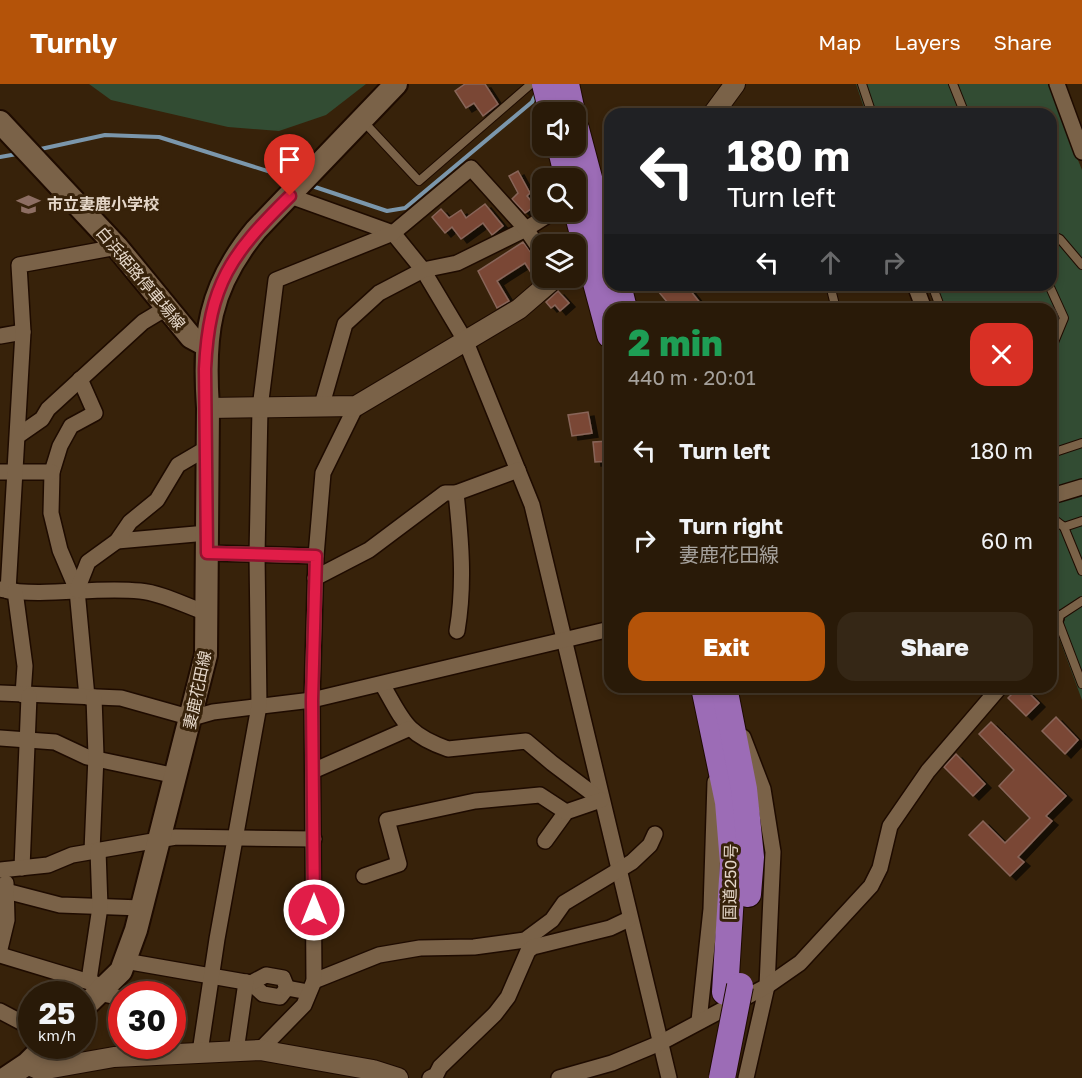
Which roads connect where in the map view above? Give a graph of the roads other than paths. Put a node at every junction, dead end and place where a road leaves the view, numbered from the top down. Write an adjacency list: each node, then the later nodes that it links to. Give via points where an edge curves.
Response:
1 (396, 84): 14 (main road, 白浜姫路停車場線)
2 (531, 84): 14 (lane, via 419,182)
3 (545, 84): 9 (highway)
4 (566, 84): 10 (highway)
5 (735, 84): 11 (street)
6 (862, 84): 12 (lane)
7 (953, 84): 13 (lane)
8 (1058, 84): 17 (street)
9 (550, 102)
10 (570, 102)
11 (717, 108)
12 (870, 108)
13 (963, 108)
14 (361, 119): 19 (main road, 白浜姫路停車場線)
15 (0, 122): 16 (main road, 白浜姫路停車場線)
16 (9, 144): 28 (main road, 白浜姫路停車場線, via 34,159)
17 (1082, 152)
18 (584, 156): 20 (highway)
19 (299, 186): 24 (street); 40 (main road, 白浜姫路停車場線, via 238,251 215,296)
20 (604, 218)
21 (537, 222): 23 (street)
22 (580, 222): 29 (highway)
23 (526, 229): 24 (street, via 471,168); 26 (street); 31 (street, via 457,263)
24 (393, 233): 31 (street); 44 (street, via 276,280)
25 (604, 234): 29 (highway)
26 (532, 238)
27 (1057, 238): 30 (lane)
28 (117, 247): 34 (main road, 白浜姫路停車場線); 36 (street, via 19,265)
29 (592, 259): 35 (highway)
30 (1082, 266)
31 (423, 270): 39 (street); 45 (street, via 379,293 345,324)
32 (543, 288): 39 (street, via 519,309)
33 (1052, 291): 37 (lane, via 1064,318)
34 (168, 307): 40 (main road, 白浜姫路停車場線, via 190,337); 41 (street, via 143,322)
35 (604, 310)
36 (22, 332): 38 (street); 46 (street)
37 (1057, 335)
38 (0, 336)
39 (466, 342): 42 (street); 50 (street)
40 (206, 345): 43 (main road, 妻鹿花田線)
41 (80, 380): 46 (street, via 42,419); 53 (street, via 95,413 70,426)
42 (356, 406): 45 (street); 63 (street, via 323,473)
43 (208, 408): 44 (street); 48 (main road, 妻鹿花田線)
44 (260, 408): 45 (street); 62 (street)
45 (321, 408)
46 (19, 435): 52 (street)
47 (1082, 443): 49 (lane)
48 (207, 448): 60 (street, via 178,465 156,500 130,522); 61 (main road, 妻鹿花田線)
49 (1057, 451)
50 (518, 470): 55 (street); 74 (street, via 532,505)
51 (0, 472): 52 (street)
52 (16, 472): 53 (street); 66 (street)
53 (52, 472): 67 (street, via 51,513 60,550)
54 (1082, 486): 56 (street)
55 (456, 493): 65 (street, via 445,493 369,550); 72 (street, via 462,555)
56 (1057, 494)
57 (1057, 521): 59 (lane)
58 (1082, 521): 59 (lane)
59 (1064, 526): 64 (lane)
60 (117, 541): 61 (street); 67 (street, via 88,562)
61 (207, 543): 62 (street); 69 (main road, 妻鹿花田線)
62 (257, 555): 63 (street); 85 (street)
63 (316, 556): 65 (street)
64 (1082, 571)
65 (315, 578): 84 (street)
66 (8, 590): 67 (street, via 37,594); 82 (street, via 25,666)
67 (77, 590): 69 (street, via 142,591); 83 (street)
68 (1082, 601): 70 (lane)
69 (207, 613): 86 (main road, 妻鹿花田線, via 206,655)
70 (1057, 614)
71 (1057, 625): 76 (lane)
72 (457, 631)
73 (604, 631): 74 (street)
74 (563, 641): 75 (street); 94 (street)
75 (382, 684): 84 (street); 87 (street)
76 (1082, 684)
77 (0, 693): 82 (street)
78 (718, 693): 90 (highway, 国道250号)
79 (719, 693): 115 (street, via 764,789 773,852)
80 (719, 693): 117 (highway, 国道250号, via 744,789 751,857)
81 (995, 693): 115 (street, via 928,771 890,826 880,868 871,886 800,963)
82 (26, 695): 83 (street); 89 (street)
83 (90, 697): 86 (street, via 121,698); 91 (street)
84 (312, 700): 85 (street); 92 (street)
85 (259, 706): 86 (street); 98 (street)
86 (192, 718): 93 (main road, 妻鹿花田線)
87 (408, 729): 92 (street); 94 (street, via 448,749 526,741)
88 (0, 738): 89 (street)
89 (27, 741): 91 (street, via 55,742 87,757); 102 (street)
90 (717, 743): 117 (highway, 国道250号, via 728,802 733,863); 121 (street, via 711,909)
91 (96, 756): 93 (street, via 111,763); 101 (street)
92 (313, 771): 99 (street)
93 (176, 776): 97 (main road, 妻鹿花田線)
94 (601, 800): 95 (street); 104 (street)
95 (566, 812): 100 (street); 105 (street, via 540,795 475,801 387,820 399,864)
96 (655, 834): 104 (street, via 643,852)
97 (158, 839): 98 (street); 101 (street); 108 (main road, 妻鹿花田線)
98 (235, 839): 99 (street); 113 (street)
99 (314, 839): 116 (street)
100 (545, 841)
101 (95, 851): 102 (street); 107 (street)
102 (22, 868): 103 (street)
103 (3, 869): 106 (street)
104 (617, 869): 109 (street); 116 (street, via 564,903 552,920 525,940 379,955)
105 (364, 876)
106 (6, 891): 107 (street, via 60,905); 110 (street, via 7,920)
107 (100, 907): 108 (street); 118 (street)
108 (141, 908): 112 (main road, 妻鹿花田線)
109 (629, 919): 122 (street); 132 (street, via 610,928 533,947 495,1014)
110 (0, 949)
111 (0, 955): 118 (street)
112 (124, 961): 113 (street); 118 (main road, 妻鹿花田線, via 121,970)
113 (211, 975): 114 (street); 126 (street)
114 (248, 982): 116 (street, via 266,975 283,978 287,988); 124 (street)
115 (767, 986): 121 (street); 137 (street)
116 (311, 987): 123 (street, via 304,1005)
117 (732, 989): 135 (highway, 国道250号); 136 (highway, 国道250号, bridge)
118 (99, 994)
119 (0, 1011): 120 (street)
120 (18, 1021)
121 (699, 1021): 122 (street)
122 (660, 1042): 133 (street, via 612,1063); 134 (street)
123 (260, 1050): 124 (street); 131 (street)
124 (236, 1051): 126 (street)
125 (186, 1052): 126 (street)
126 (200, 1052)
127 (108, 1056): 129 (street, via 40,1070)
128 (32, 1059): 129 (main road)
129 (27, 1064): 130 (main road)
130 (6, 1078)
131 (398, 1078)
132 (430, 1078)
133 (559, 1078)
134 (669, 1078)
135 (706, 1078)
136 (722, 1078)
137 (746, 1078)

